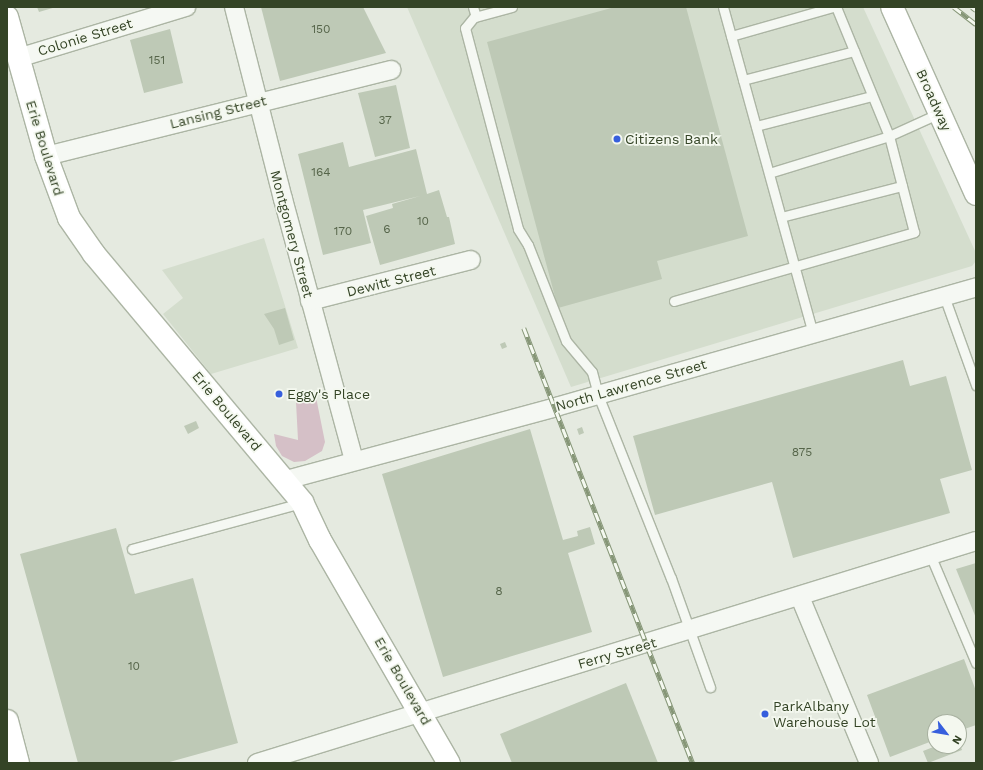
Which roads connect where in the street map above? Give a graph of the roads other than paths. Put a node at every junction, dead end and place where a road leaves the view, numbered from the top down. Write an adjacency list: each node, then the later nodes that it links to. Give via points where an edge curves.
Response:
1 (186, 7): 12 (street, Colonie Street)
2 (234, 7): 16 (street, Montgomery Street)
3 (473, 7): 8 (lane)
4 (512, 7): 8 (lane)
5 (723, 7): 10 (lane)
6 (834, 7): 10 (lane); 11 (lane)
7 (892, 7): 17 (street, Broadway)
8 (476, 16): 33 (lane, via 465,28 518,229 528,245 566,341 592,372)
9 (7, 17): 12 (street, Erie Boulevard)
10 (731, 36): 14 (lane)
11 (854, 51): 14 (lane); 15 (lane)
12 (12, 59): 20 (street, Erie Boulevard)
13 (391, 70): 16 (street, Lansing Street)
14 (743, 80): 18 (lane)
15 (872, 96): 18 (lane); 19 (lane)
16 (258, 102): 20 (street, Lansing Street); 29 (street, Montgomery Street)
17 (940, 113): 19 (lane); 23 (street, Broadway)
18 (756, 126): 21 (lane)
19 (889, 136): 21 (lane); 22 (lane)
20 (46, 156): 35 (street, Erie Boulevard, via 59,196 79,234)
21 (769, 173): 24 (lane)
22 (902, 186): 24 (lane); 26 (lane, via 914,232)
23 (976, 194)
24 (781, 217): 26 (lane)
25 (471, 260): 29 (street, Dewitt Street)
26 (795, 266): 30 (lane); 31 (lane)
27 (976, 287): 28 (street, North Lawrence Street)
28 (944, 296): 31 (street, North Lawrence Street); 32 (lane)
29 (310, 301): 34 (street, Montgomery Street)
30 (674, 301)
31 (813, 334): 33 (street, North Lawrence Street)
32 (976, 385)
33 (598, 395): 34 (street, North Lawrence Street); 41 (lane)
34 (354, 460): 35 (street, North Lawrence Street)
35 (286, 480): 36 (street, Erie Boulevard)
36 (302, 502): 38 (lane); 44 (street, Erie Boulevard, via 320,540)
37 (976, 541): 39 (street, Ferry Street)
38 (132, 549)
39 (931, 557): 40 (street, Ferry Street); 42 (lane)
40 (800, 597): 41 (street, Ferry Street); 49 (street)
41 (690, 631): 43 (lane); 44 (street, Ferry Street)
42 (976, 663)
43 (710, 687)
44 (420, 711): 47 (street, Ferry Street); 48 (street, Erie Boulevard)
45 (7, 721): 46 (street)
46 (18, 763)
47 (257, 763)
48 (449, 763)
49 (869, 763)

